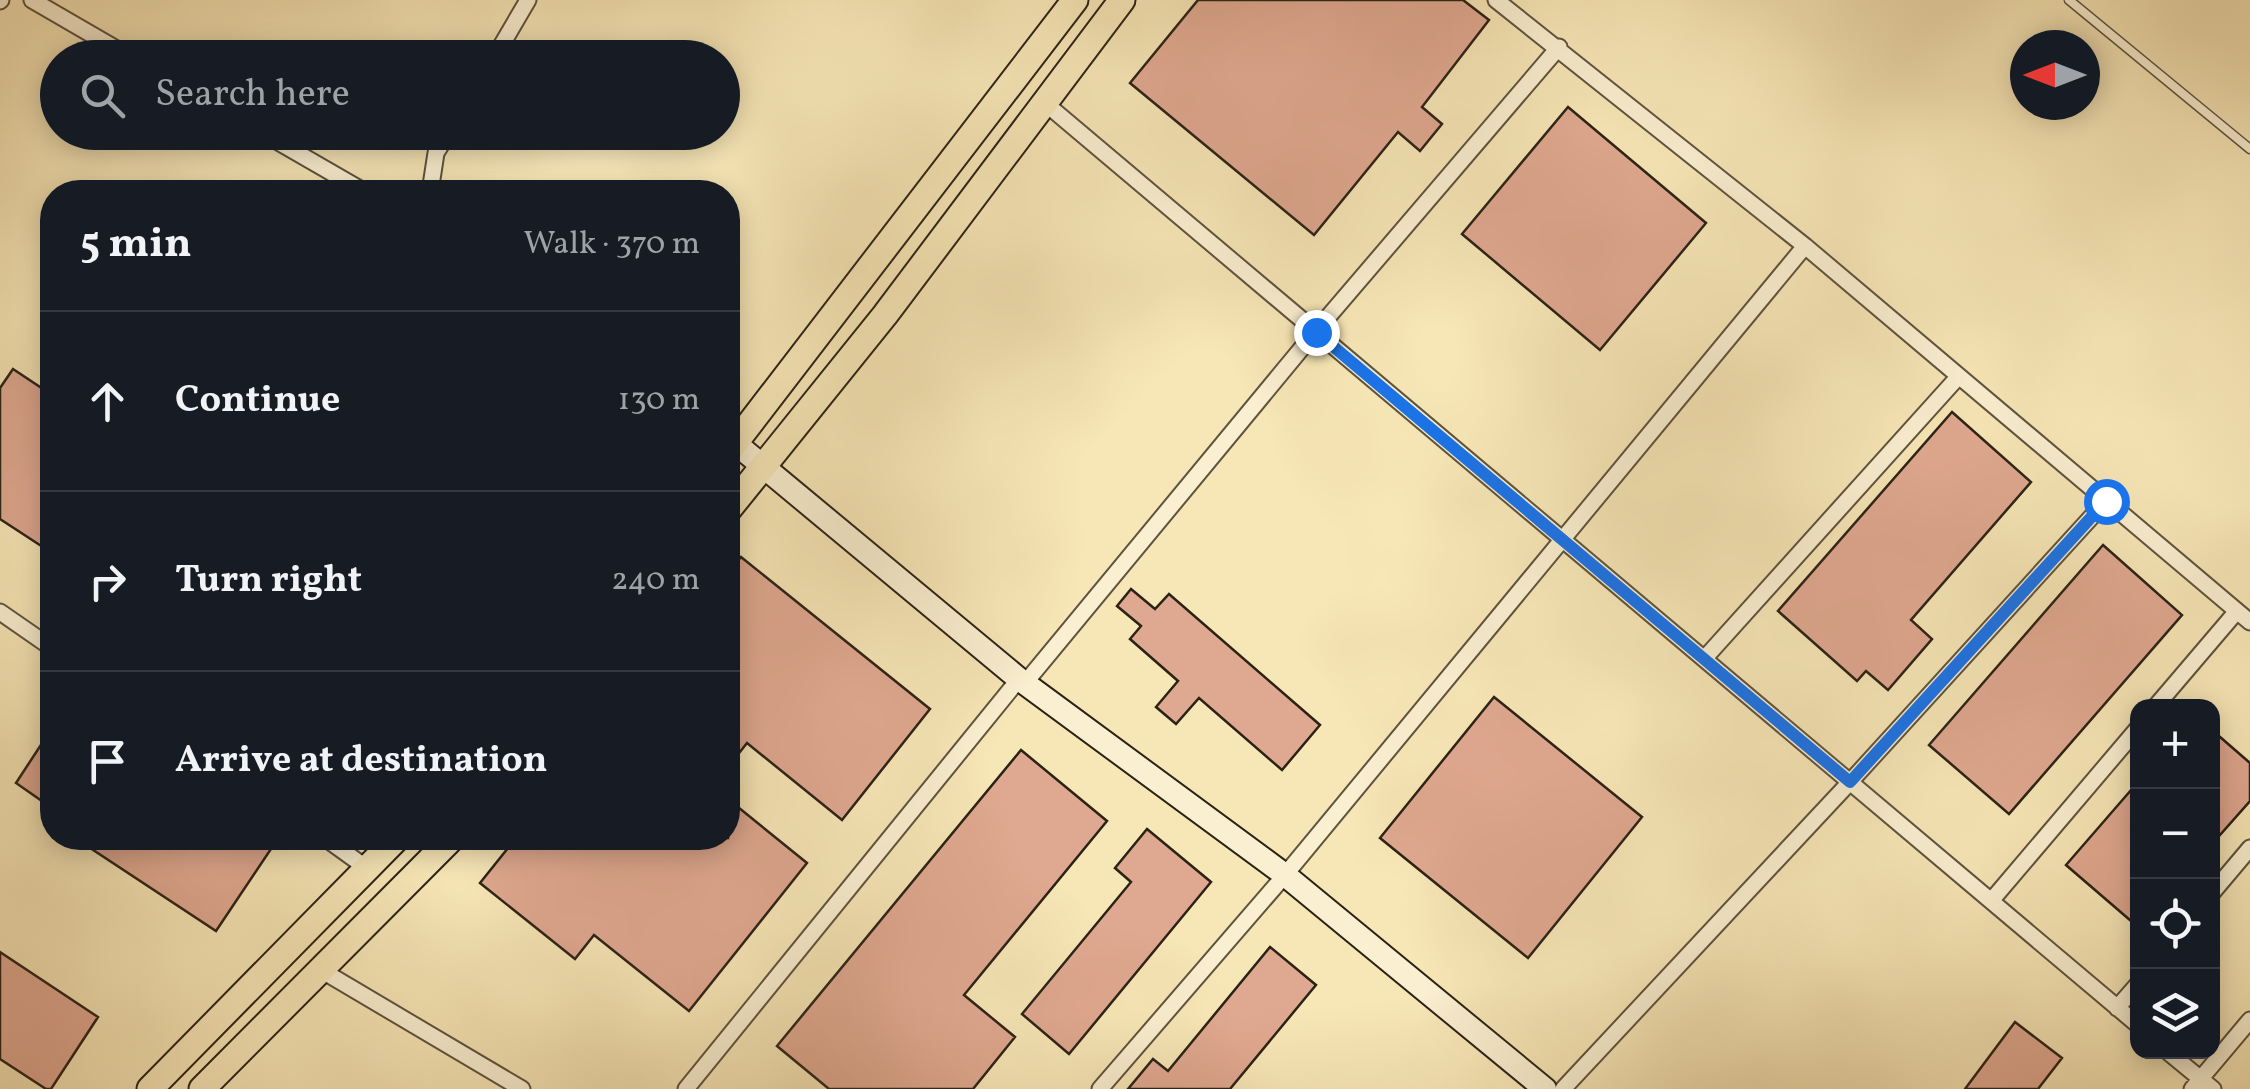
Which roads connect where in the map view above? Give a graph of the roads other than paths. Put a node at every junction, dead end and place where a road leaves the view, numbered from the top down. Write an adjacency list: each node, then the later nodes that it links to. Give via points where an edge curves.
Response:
1 (32, 0): 7 (street)
2 (528, 0): 8 (street)
3 (1074, 0): 19 (main road)
4 (1122, 0): 10 (main road)
5 (1496, 0): 9 (street)
6 (2068, 0): 11 (lane)
7 (101, 40)
8 (505, 40)
9 (1559, 48): 16 (street); 17 (street)
10 (1045, 102): 17 (street); 21 (main road)
11 (2250, 149)
12 (292, 150): 14 (street)
13 (438, 150): 15 (street)
14 (344, 180)
15 (432, 180)
16 (1805, 246): 18 (street); 24 (street)
17 (1316, 332): 24 (street); 29 (street)
18 (1959, 376): 23 (street); 28 (street)
19 (740, 431)
20 (740, 451): 21 (street)
21 (763, 466): 22 (main road); 29 (street)
22 (740, 495)
23 (2106, 501): 26 (street); 32 (street)
24 (1563, 540): 28 (street); 38 (street)
25 (0, 612): 27 (street)
26 (2244, 617): 30 (street)
27 (40, 640)
28 (1704, 659): 32 (street)
29 (1022, 681): 38 (street); 51 (street)
30 (2163, 699)
31 (2130, 737): 40 (street)
32 (1850, 782): 40 (street); 54 (street)
33 (2250, 848): 39 (street)
34 (342, 850): 37 (street)
35 (386, 850): 37 (main road)
36 (440, 850): 41 (main road)
37 (368, 869): 48 (main road)
38 (1284, 875): 52 (street); 53 (street)
39 (2220, 884)
40 (1991, 901): 43 (street)
41 (321, 970): 49 (main road); 50 (street)
42 (2130, 993): 43 (street)
43 (2117, 1008): 44 (street)
44 (2130, 1019)
45 (2250, 1020): 47 (street)
46 (2175, 1059): 47 (street)
47 (2202, 1086)
48 (150, 1089)
49 (202, 1089)
50 (522, 1089)
51 (686, 1089)
52 (1100, 1089)
53 (1545, 1089)
54 (1563, 1089)

